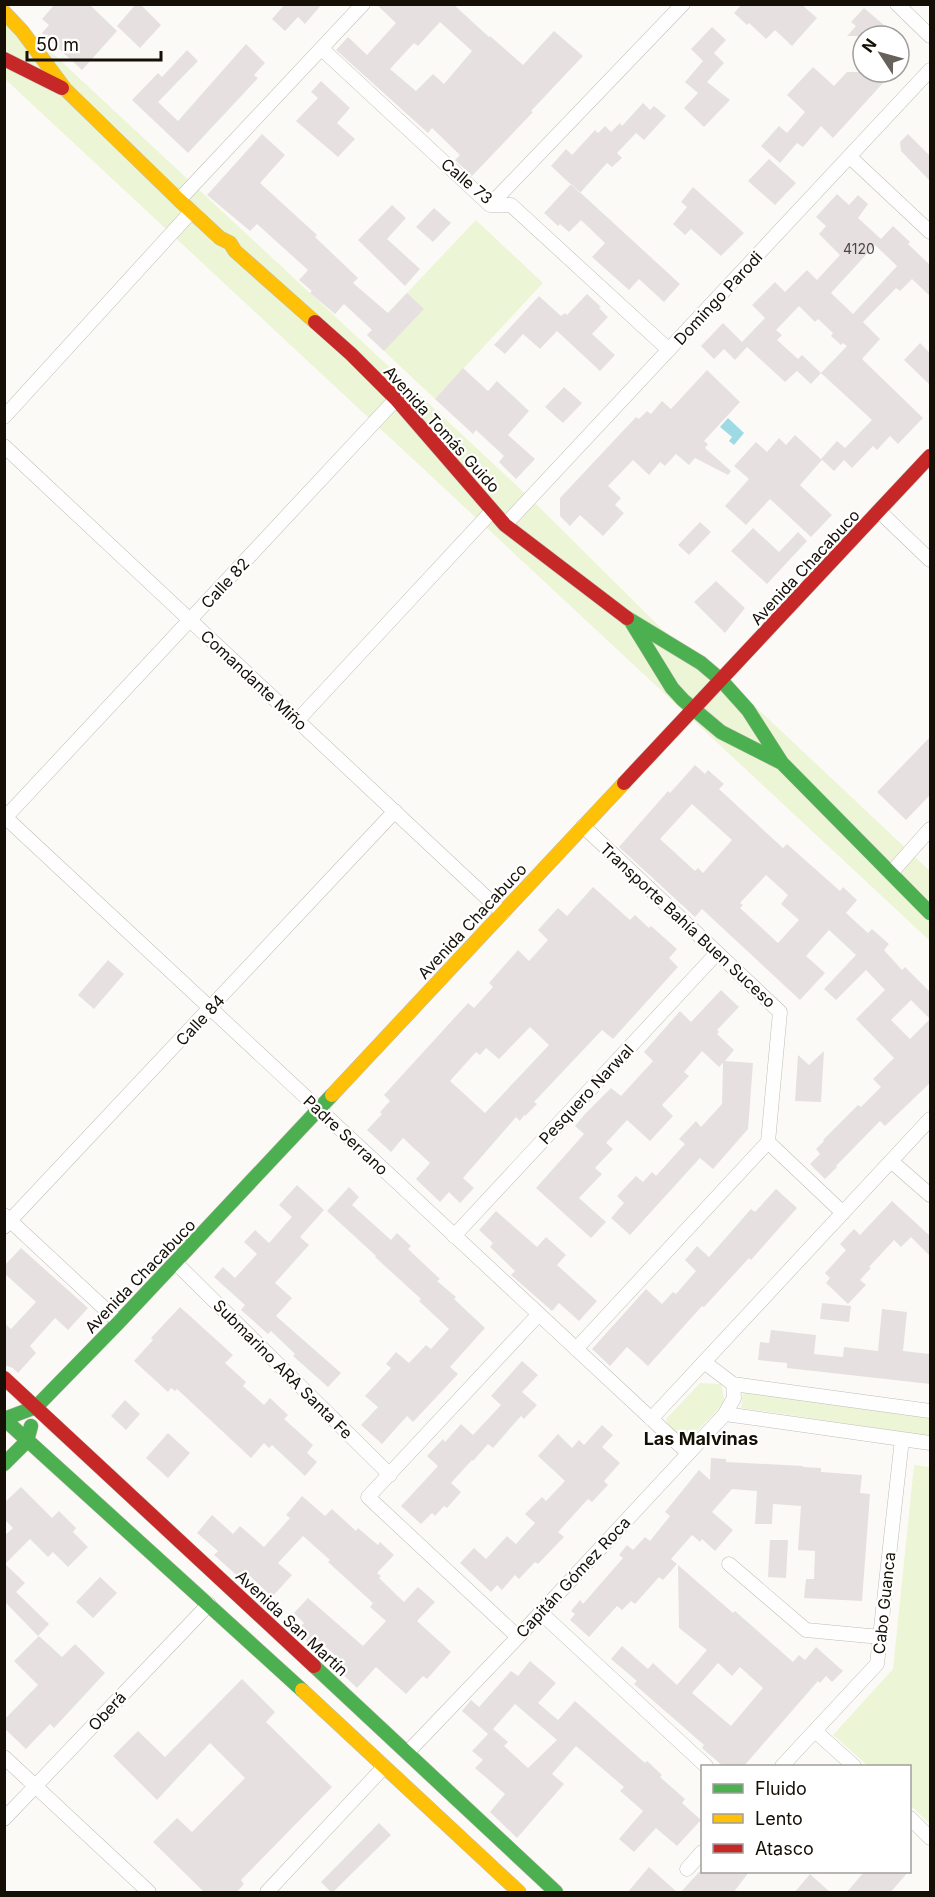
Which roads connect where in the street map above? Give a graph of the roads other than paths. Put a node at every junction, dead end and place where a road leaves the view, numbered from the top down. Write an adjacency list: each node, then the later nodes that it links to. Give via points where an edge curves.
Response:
1 (363, 4): 6 (street)
2 (682, 4): 12 (street)
3 (897, 4): 5 (street)
4 (4, 12): 9 (main road, Avenida Tomás Guido)
5 (930, 36)
6 (322, 49): 11 (street); 12 (street, Calle 73)
7 (4, 59): 9 (main road, Avenida Tomás Guido)
8 (930, 70): 10 (street, Domingo Parodi)
9 (65, 89): 11 (main road, Avenida Tomás Guido)
10 (850, 157): 14 (street); 15 (street, Domingo Parodi)
11 (179, 200): 13 (main road, Avenida Tomás Guido)
12 (490, 205): 15 (street, Calle 73, via 511,205)
13 (191, 212): 16 (main road, Avenida Tomás Guido, via 230,243); 17 (street)
14 (930, 232)
15 (669, 350): 22 (street, Domingo Parodi)
16 (396, 399): 20 (main road, Avenida Tomás Guido); 24 (street, Calle 82)
17 (4, 417)
18 (4, 446): 24 (street, Comandante Miño)
19 (930, 456): 21 (main road, Avenida Chacabuco)
20 (492, 511): 22 (main road, Avenida Tomás Guido); 28 (street)
21 (879, 512): 23 (street); 26 (main road, Avenida Chacabuco)
22 (506, 525): 25 (main road, Avenida Tomás Guido)
23 (930, 560)
24 (190, 621): 28 (street, Comandante Miño); 31 (street, Calle 82)
25 (631, 621): 26 (main road, Avenida Tomás Guido, via 701,663); 27 (main road, Avenida Tomás Guido, via 672,688)
26 (721, 680): 27 (main road, Avenida Chacabuco); 29 (main road, Avenida Tomás Guido, via 748,710)
27 (693, 709): 29 (main road, Avenida Tomás Guido, via 721,732); 32 (main road, Avenida Chacabuco)
28 (297, 720): 30 (street, Comandante Miño)
29 (782, 763): 34 (main road, Avenida Tomás Guido)
30 (395, 812): 35 (street, Comandante Miño); 38 (street, Calle 84)
31 (5, 818): 38 (street, Padre Serrano)
32 (583, 826): 35 (main road, Avenida Chacabuco); 37 (street, Transporte Bahía Buen Suceso)
33 (930, 829): 34 (street)
34 (891, 873): 36 (main road, Avenida Tomás Guido)
35 (503, 913): 39 (main road, Avenida Chacabuco)
36 (930, 913)
37 (717, 953): 41 (street, Transporte Bahía Buen Suceso, via 780,1012); 46 (street, Pesquero Narwal)
38 (210, 1008): 39 (street, Padre Serrano); 45 (street, Calle 84)
39 (318, 1109): 46 (street, Padre Serrano); 47 (main road, Avenida Chacabuco)
40 (930, 1119): 42 (street)
41 (768, 1142): 44 (street); 50 (street)
42 (891, 1161): 43 (street); 44 (street)
43 (930, 1195)
44 (843, 1213): 51 (street)
45 (7, 1221): 49 (street)
46 (454, 1236): 48 (street, Padre Serrano)
47 (176, 1263): 49 (main road, Avenida Chacabuco); 64 (street, Submarino ARA Santa Fe)
48 (538, 1314): 50 (street, Padre Serrano); 64 (street)
49 (119, 1322): 54 (main road, Avenida Chacabuco)
50 (576, 1349): 58 (street, Padre Serrano)
51 (704, 1362): 53 (street); 58 (street)
52 (4, 1378): 54 (main road, Avenida San Martín)
53 (733, 1391): 55 (street); 56 (street, Capitán Gómez Roca)
54 (36, 1407): 57 (main road, Avenida Chacabuco); 60 (main road, Avenida Chacabuco); 71 (main road, Avenida San Martín)
55 (930, 1411)
56 (725, 1414): 59 (street); 62 (street, Capitán Gómez Roca)
57 (4, 1419): 60 (main road)
58 (651, 1419): 62 (street, Padre Serrano)
59 (902, 1439): 61 (street); 69 (street, Cabo Guanca)
60 (27, 1441): 63 (main road); 66 (main road)
61 (930, 1443)
62 (688, 1453): 67 (street, Capitán Gómez Roca)
63 (4, 1464)
64 (390, 1474): 68 (street, via 368,1497)
65 (729, 1564): 69 (street, via 806,1630)
66 (209, 1604): 76 (main road); 77 (street, Oberá)
67 (540, 1612): 68 (street, Capitán Gómez Roca); 73 (street)
68 (518, 1637): 71 (street, Capitán Gómez Roca)
69 (880, 1637): 70 (street, Cabo Guanca, via 877,1664)
70 (815, 1731): 74 (street, Cabo Guanca); 75 (street)
71 (407, 1753): 86 (main road, Avenida San Martín)
72 (4, 1757): 77 (street)
73 (704, 1765)
74 (784, 1765)
75 (852, 1765)
76 (384, 1767): 84 (street); 85 (main road)
77 (36, 1786): 78 (street, Oberá); 83 (street)
78 (4, 1819)
79 (911, 1820): 80 (street)
80 (930, 1838)
81 (701, 1853): 82 (street)
82 (687, 1869)
83 (149, 1893)
84 (267, 1893)
85 (519, 1893)
86 (556, 1893)

